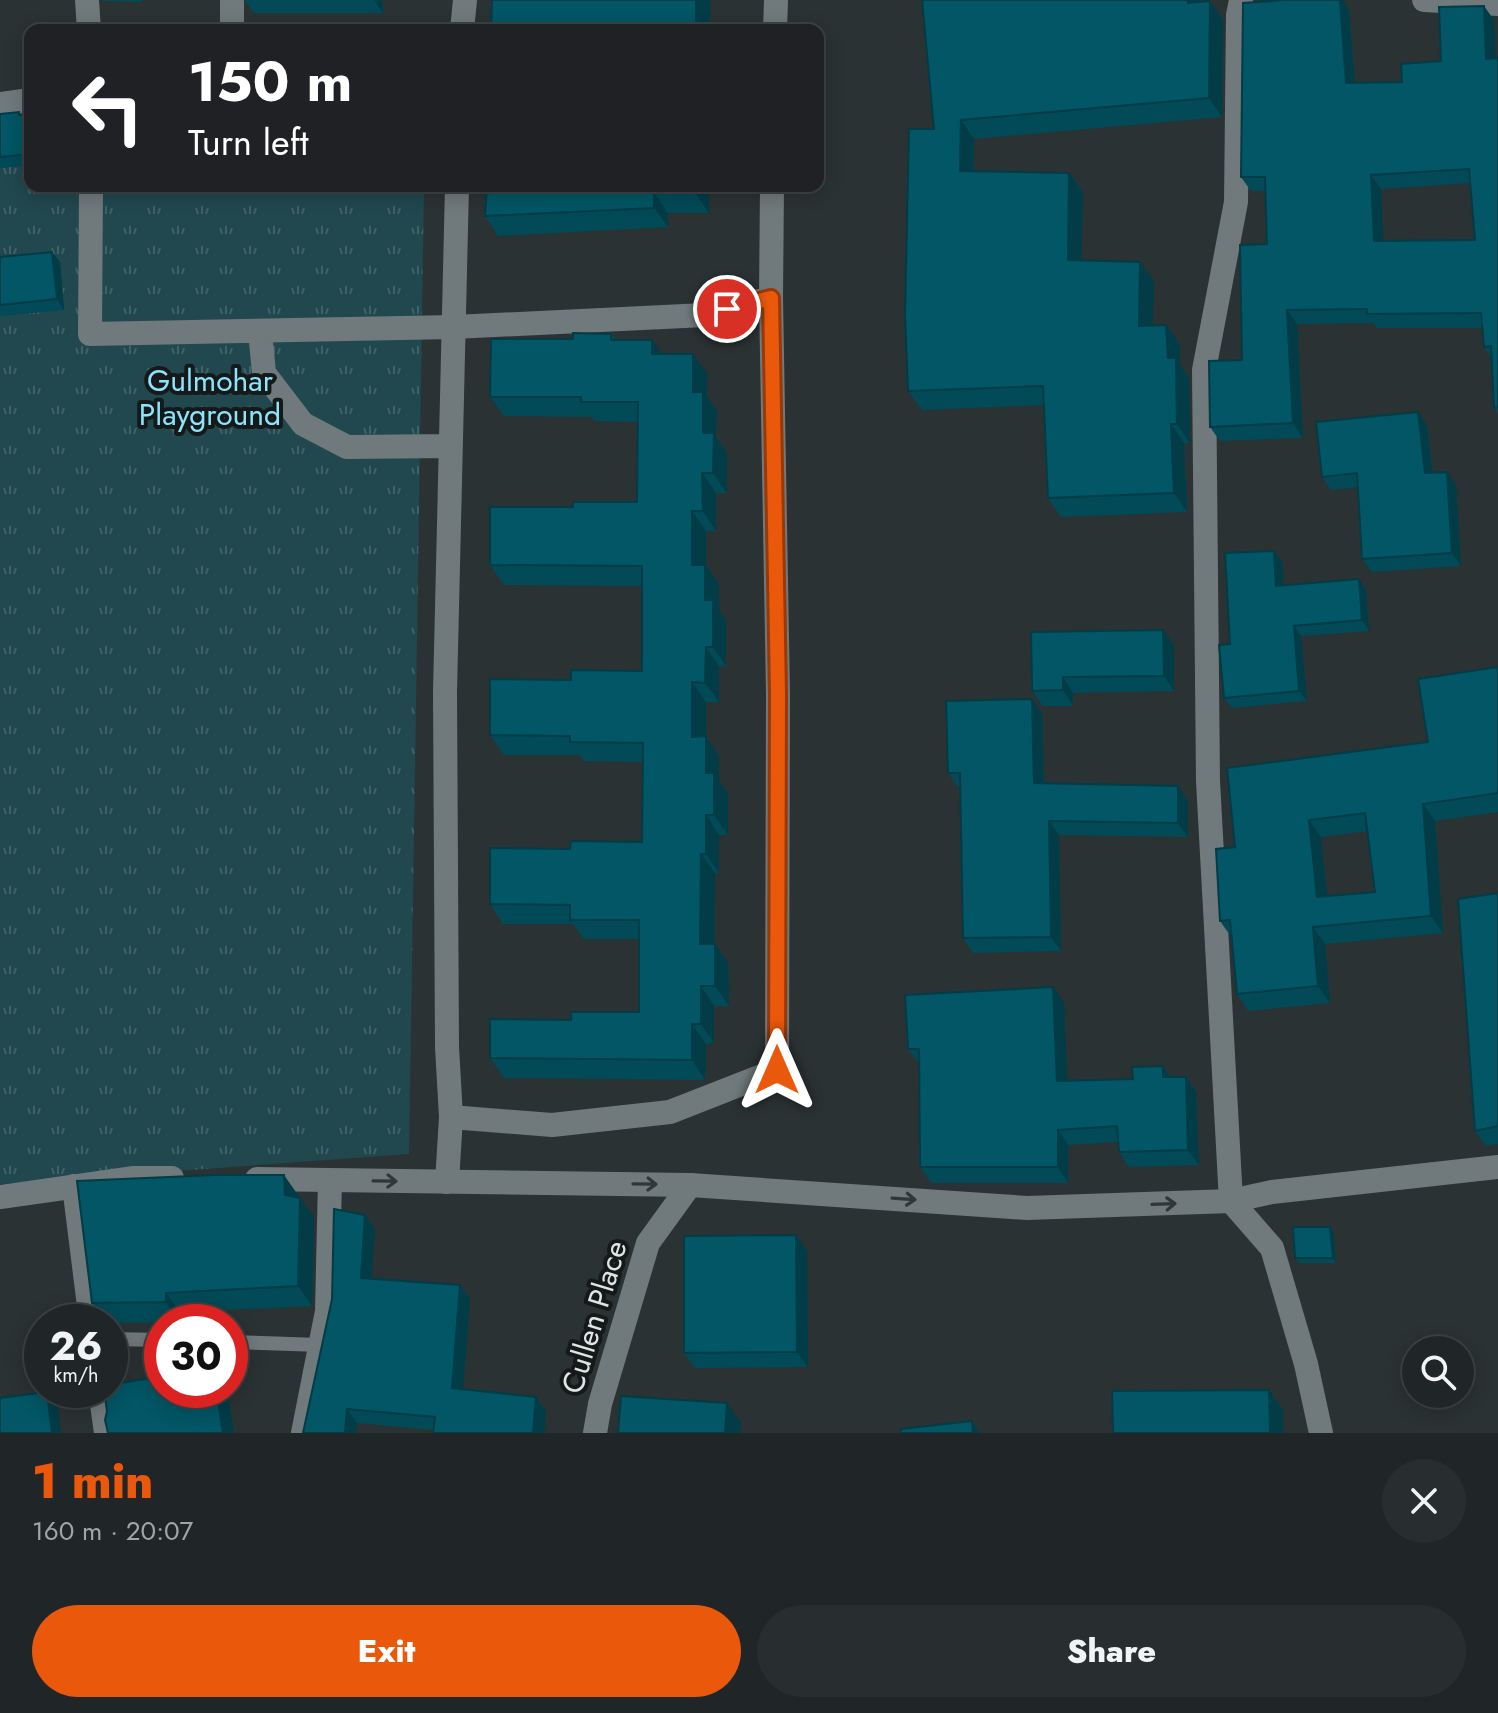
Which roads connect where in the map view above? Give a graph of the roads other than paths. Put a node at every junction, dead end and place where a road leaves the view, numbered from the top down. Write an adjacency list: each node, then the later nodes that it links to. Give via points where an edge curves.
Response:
1 (87, 0): 8 (street)
2 (232, 0): 9 (street)
3 (465, 0): 10 (street)
4 (776, 0): 11 (street)
5 (1241, 0): 30 (street, via 1236,202 1204,370 1208,781)
6 (1424, 0): 7 (street)
7 (1498, 4)
8 (89, 24)
9 (232, 24)
10 (463, 24)
11 (775, 24)
12 (24, 101): 13 (street)
13 (0, 104)
14 (91, 192): 19 (street, via 90,334)
15 (457, 192): 18 (street)
16 (772, 192): 17 (street)
17 (771, 298): 18 (street, via 705,315); 21 (street, via 777,1070 670,1112 552,1125)
18 (454, 327): 19 (street); 20 (street)
19 (260, 331): 20 (street, via 264,373 303,424 347,447)
20 (450, 446): 21 (street, via 445,871)
21 (451, 1117): 26 (street)
22 (1498, 1167): 30 (street)
23 (194, 1179): 28 (street, via 134,1178)
24 (239, 1179): 25 (street)
25 (330, 1180): 26 (street, one-way to 26); 33 (street, via 327,1311)
26 (447, 1182): 27 (street, one-way to 27)
27 (690, 1185): 30 (street, one-way to 30, via 1027,1208); 37 (street, Cullen Place, via 648,1243)
28 (74, 1186): 29 (street); 31 (street)
29 (0, 1197)
30 (1231, 1201): 38 (street, via 1272,1248)
31 (89, 1304)
32 (248, 1343): 33 (lane)
33 (320, 1345): 36 (street)
34 (103, 1408): 35 (street)
35 (106, 1433)
36 (303, 1433)
37 (595, 1433)
38 (1321, 1433)

